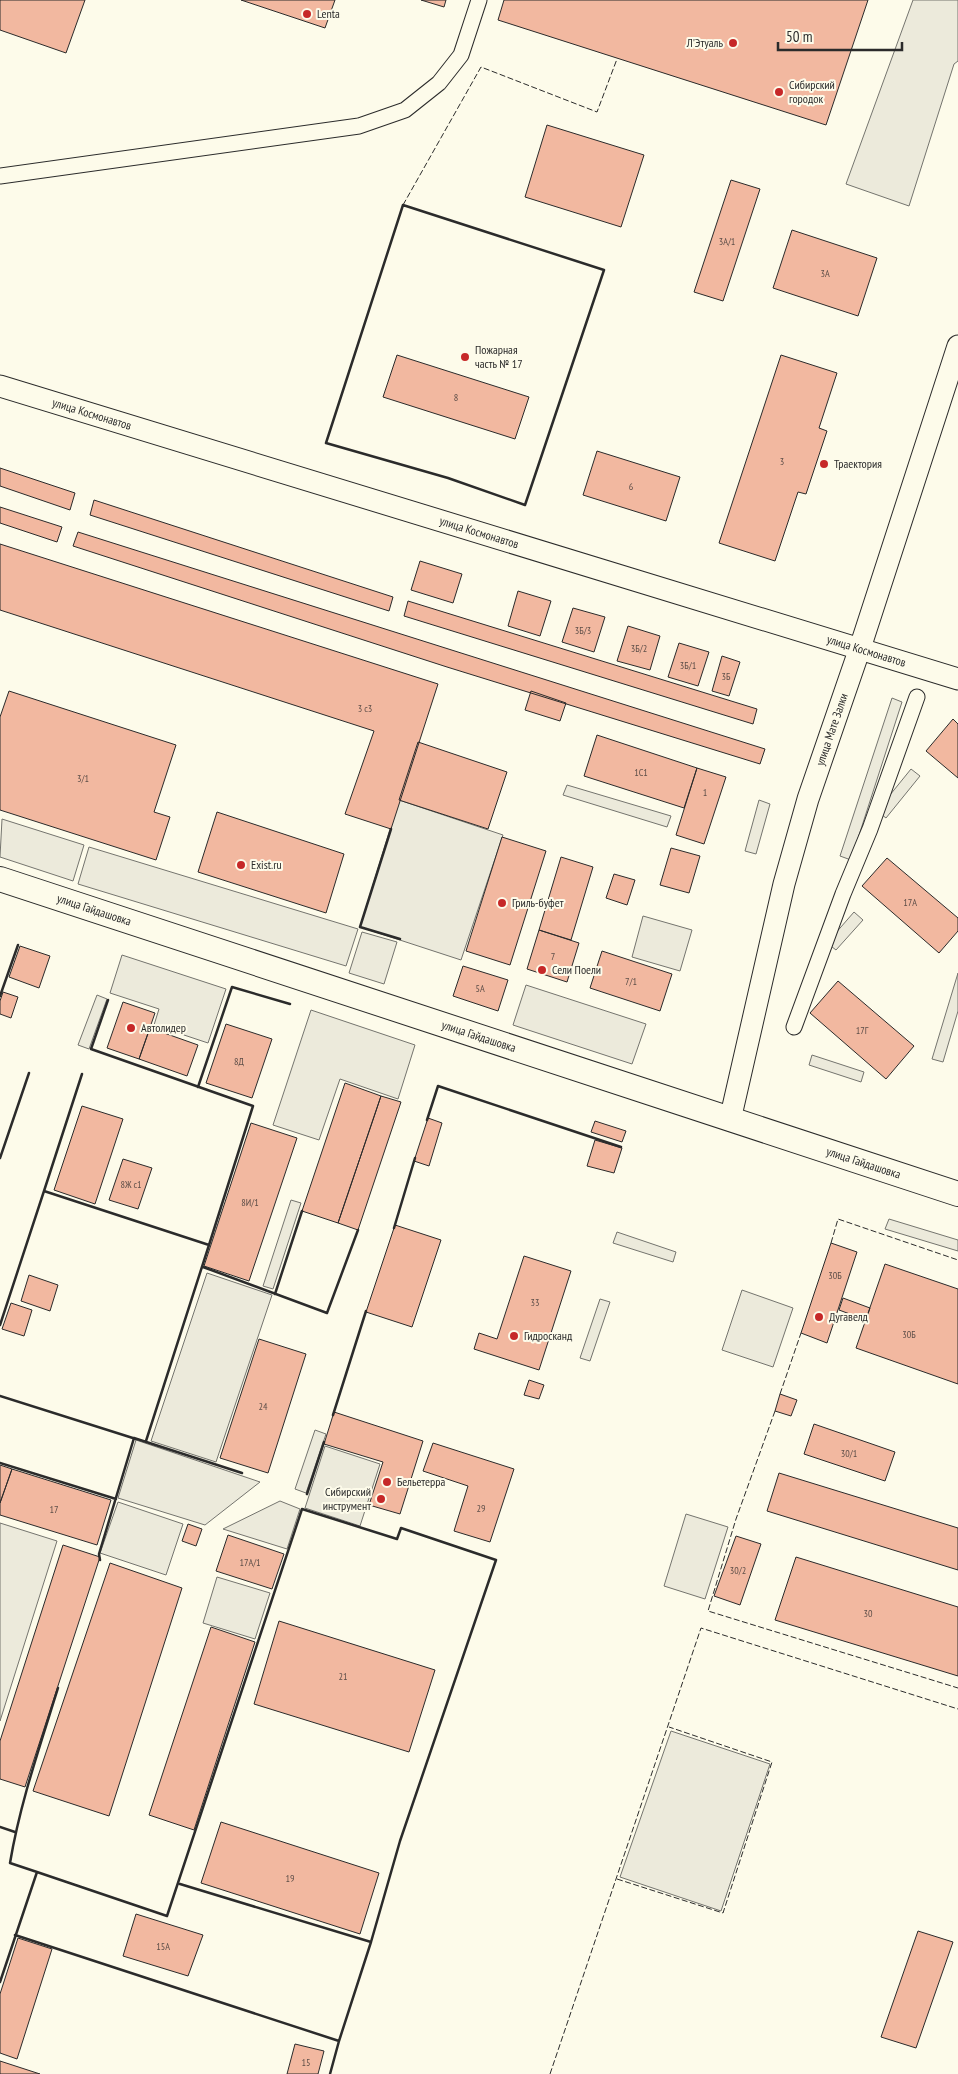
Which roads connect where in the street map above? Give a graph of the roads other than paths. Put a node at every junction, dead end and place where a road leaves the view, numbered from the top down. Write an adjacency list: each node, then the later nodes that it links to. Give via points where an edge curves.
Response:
1 (479, 0): 2 (street, via 461,55 439,83 405,110 359,126)
2 (0, 176)
3 (958, 346): 5 (street, улица Мате Залки)
4 (0, 386): 5 (street, улица Космонавтов)
5 (860, 648): 6 (street, улица Космонавтов); 10 (street, улица Мате Залки, via 808,799 784,884)
6 (958, 679)
7 (917, 697): 9 (street)
8 (0, 880): 10 (main road, улица Гайдашовка)
9 (794, 1027)
10 (730, 1120): 11 (main road, улица Гайдашовка)
11 (958, 1194)

